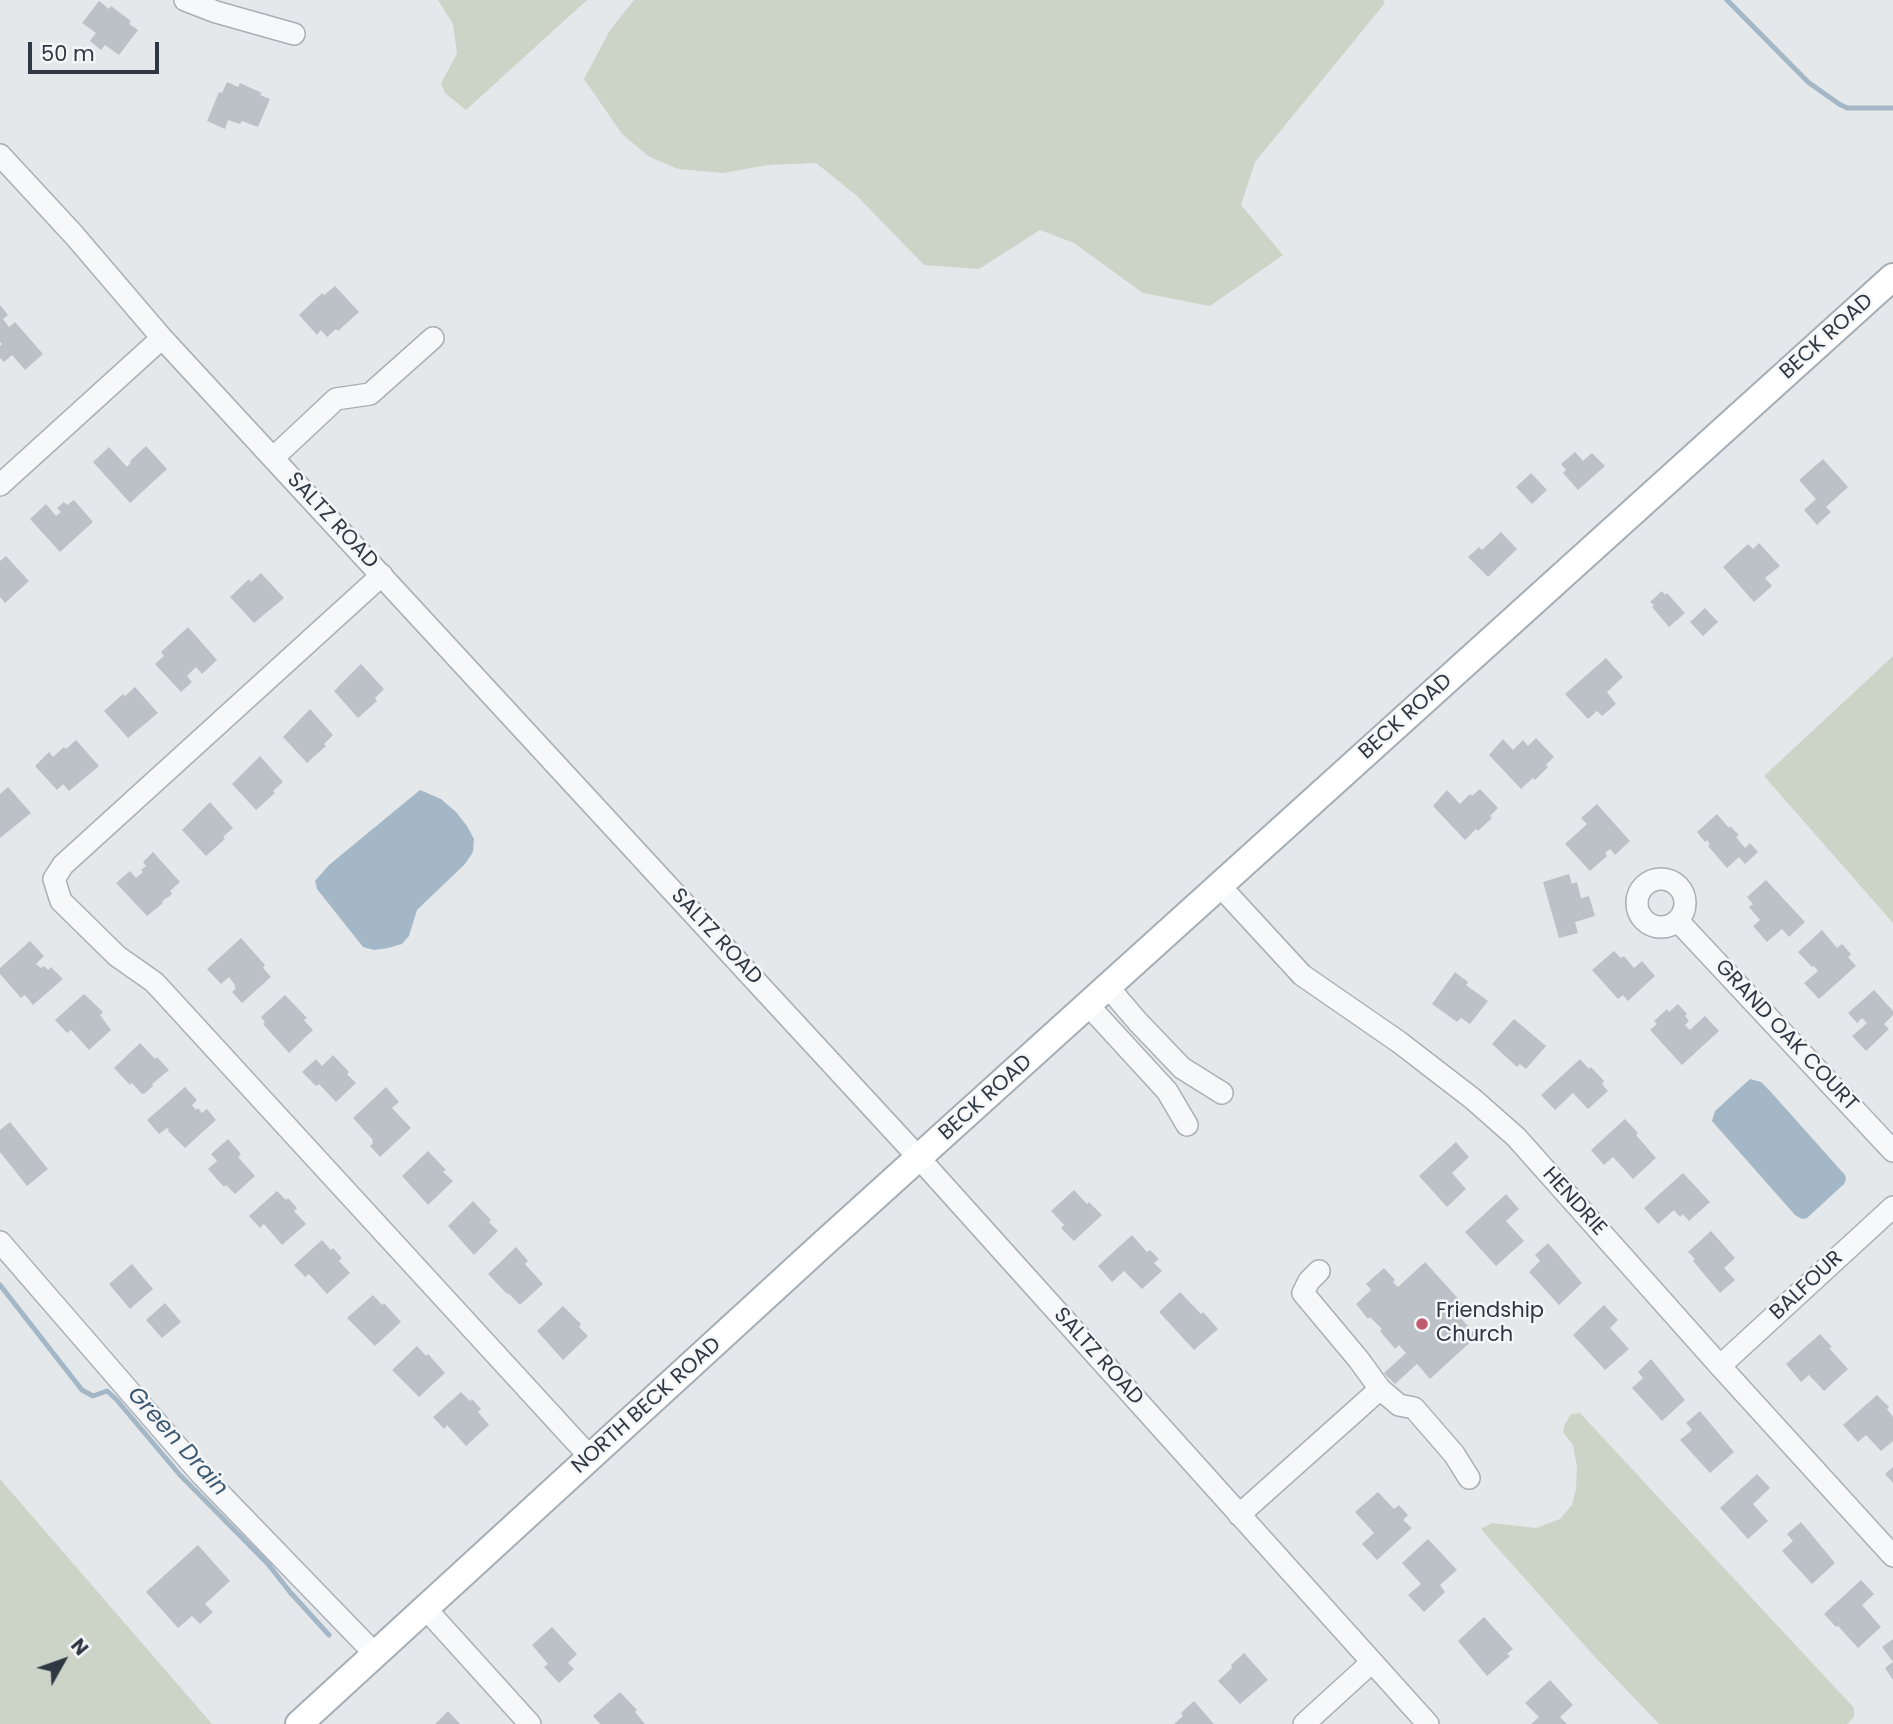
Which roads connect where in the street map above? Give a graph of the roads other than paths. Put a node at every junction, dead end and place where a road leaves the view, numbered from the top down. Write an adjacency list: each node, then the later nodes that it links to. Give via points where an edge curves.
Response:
1 (185, 0): 2 (street)
2 (294, 34)
3 (0, 155): 5 (street, SALTZ ROAD)
4 (1893, 277): 10 (main road, BECK ROAD)
5 (162, 338): 7 (street, SALTZ ROAD); 8 (street)
6 (433, 338): 7 (street, via 370,394 336,399)
7 (273, 458): 9 (street, SALTZ ROAD)
8 (0, 485)
9 (382, 575): 17 (street, SALTZ ROAD); 23 (street, via 63,865 54,879 61,901 117,956 154,982)
10 (1220, 886): 12 (main road, BECK ROAD); 21 (street, HENDRIE, via 1301,975 1399,1042 1516,1137)
11 (1678, 921): 16 (street, GRAND OAK COURT)
12 (1108, 987): 13 (main road, BECK ROAD); 14 (street, via 1182,1068)
13 (1088, 1005): 15 (street, via 1167,1091); 17 (main road, BECK ROAD)
14 (1222, 1093)
15 (1187, 1125)
16 (1893, 1151)
17 (919, 1158): 23 (main road, NORTH BECK ROAD); 25 (street, SALTZ ROAD)
18 (1893, 1207): 21 (street, BALFOUR)
19 (0, 1242): 28 (street, via 201,1474)
20 (1319, 1271): 22 (street, via 1303,1293)
21 (1720, 1366): 26 (street, HENDRIE)
22 (1380, 1389): 24 (street, via 1399,1405 1414,1408); 25 (street)
23 (590, 1457): 27 (main road, NORTH BECK ROAD)
24 (1469, 1478)
25 (1239, 1515): 29 (street, SALTZ ROAD)
26 (1893, 1556)
27 (426, 1609): 28 (main road, NORTH BECK ROAD); 31 (street)
28 (375, 1654): 30 (main road, NORTH BECK ROAD)
29 (1373, 1662): 32 (street); 33 (street, SALTZ ROAD)
30 (299, 1724)
31 (530, 1724)
32 (1304, 1724)
33 (1428, 1724)

